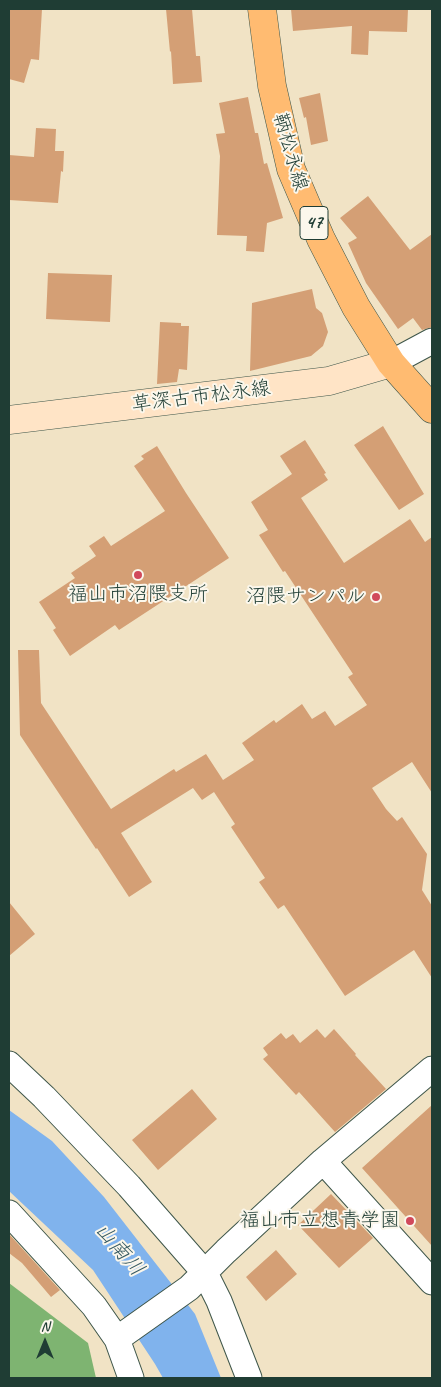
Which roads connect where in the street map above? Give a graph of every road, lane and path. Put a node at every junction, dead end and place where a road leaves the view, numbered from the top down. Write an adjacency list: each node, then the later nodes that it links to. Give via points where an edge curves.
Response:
1 (262, 9): 3 (main road, 鞆松永線 / 47, via 272,86 291,169 351,298)
2 (432, 341): 3 (street)
3 (391, 363): 4 (main road, 鞆松永線 / 47); 5 (main road, 草深古市松永線, via 329,382)
4 (432, 409)
5 (9, 420)
6 (9, 1064): 10 (street, via 128,1186)
7 (432, 1068): 8 (street)
8 (323, 1161): 10 (street); 11 (street)
9 (9, 1213): 12 (street)
10 (197, 1280): 12 (street); 14 (street, via 219,1302)
11 (432, 1282)
12 (122, 1336): 13 (street)
13 (131, 1378)
14 (249, 1378)

